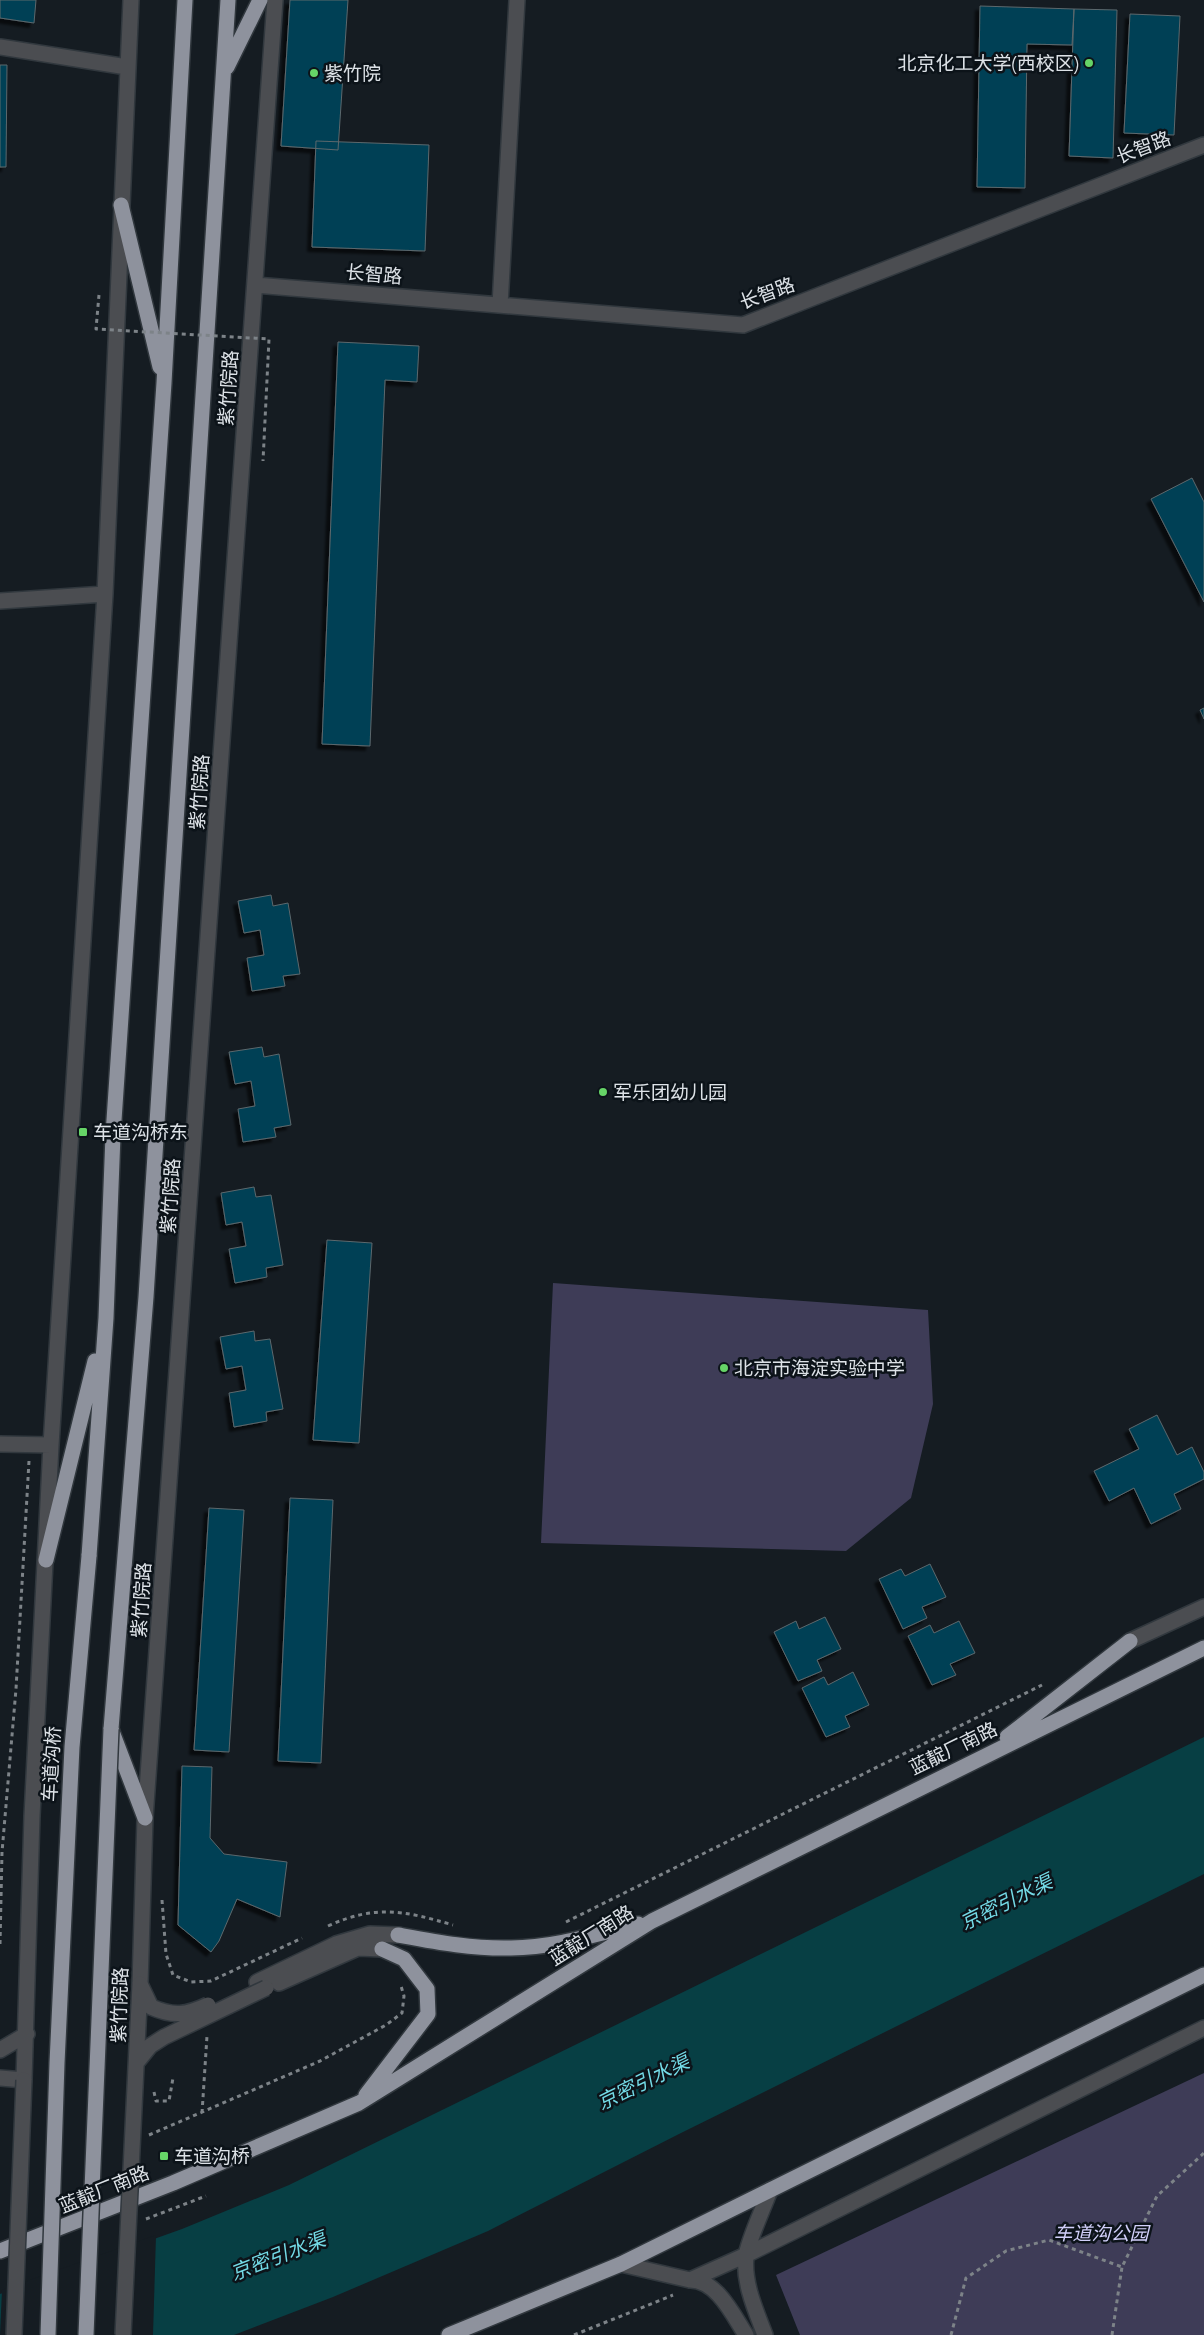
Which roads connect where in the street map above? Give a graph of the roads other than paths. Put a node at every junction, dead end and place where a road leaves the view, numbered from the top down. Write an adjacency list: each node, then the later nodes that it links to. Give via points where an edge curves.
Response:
1 (131, 0): 8 (street)
2 (185, 0): 14 (highway)
3 (228, 0): 9 (highway, 紫竹院路)
4 (260, 0): 9 (highway)
5 (275, 0): 12 (street, 紫竹院路)
6 (517, 0): 13 (street)
7 (0, 46): 8 (street)
8 (128, 66): 11 (street)
9 (223, 75): 24 (highway, 紫竹院路, via 146,1297)
10 (1204, 145): 13 (street, 长智路, via 743,325)
11 (121, 205): 14 (highway); 15 (street)
12 (255, 284): 13 (street, 长智路); 26 (street, 紫竹院路)
13 (500, 305)
14 (164, 383): 17 (highway, via 113,1135)
15 (105, 594): 16 (street); 19 (street)
16 (0, 601)
17 (106, 1318): 20 (highway); 46 (highway, 车道沟桥, bridge, via 72,1747)
18 (0, 1444): 19 (street)
19 (52, 1446): 20 (street)
20 (46, 1560): 34 (street, via 32,1816)
21 (1204, 1606): 22 (street)
22 (1130, 1641): 25 (highway)
23 (1204, 1648): 25 (highway, 蓝靛厂南路)
24 (111, 1729): 26 (highway); 47 (highway, bridge)
25 (981, 1756): 27 (highway, 蓝靛厂南路)
26 (146, 1818): 31 (street, 紫竹院路)
27 (652, 1921): 28 (highway, via 565,1941 513,1948 459,1947); 39 (highway, 蓝靛厂南路)
28 (398, 1935): 32 (street, via 370,1934 336,1944)
29 (382, 1949): 32 (street, via 358,1948); 39 (highway, via 404,1959 427,1989 428,2014)
30 (1204, 1975): 40 (highway)
31 (140, 1984): 32 (street, bridge, via 151,2008 168,2015 192,2012); 36 (street, 紫竹院路, bridge)
32 (262, 1985): 36 (street, bridge, via 164,2037 150,2046)
33 (1204, 2028): 42 (street)
34 (26, 2034): 35 (street); 38 (street)
35 (0, 2050)
36 (137, 2062): 48 (street, 紫竹院路, bridge)
37 (0, 2078): 38 (street)
38 (24, 2080): 45 (street, bridge)
39 (359, 2103): 41 (highway, 蓝靛厂南路, via 173,2183)
40 (770, 2190): 42 (street); 43 (highway)
41 (0, 2251)
42 (746, 2255): 44 (street); 51 (street, via 746,2272 754,2306)
43 (620, 2264): 44 (street); 49 (highway)
44 (695, 2280): 50 (street, via 722,2297)
45 (14, 2335)
46 (48, 2335)
47 (86, 2335)
48 (123, 2335)
49 (449, 2335)
50 (746, 2335)
51 (765, 2335)

